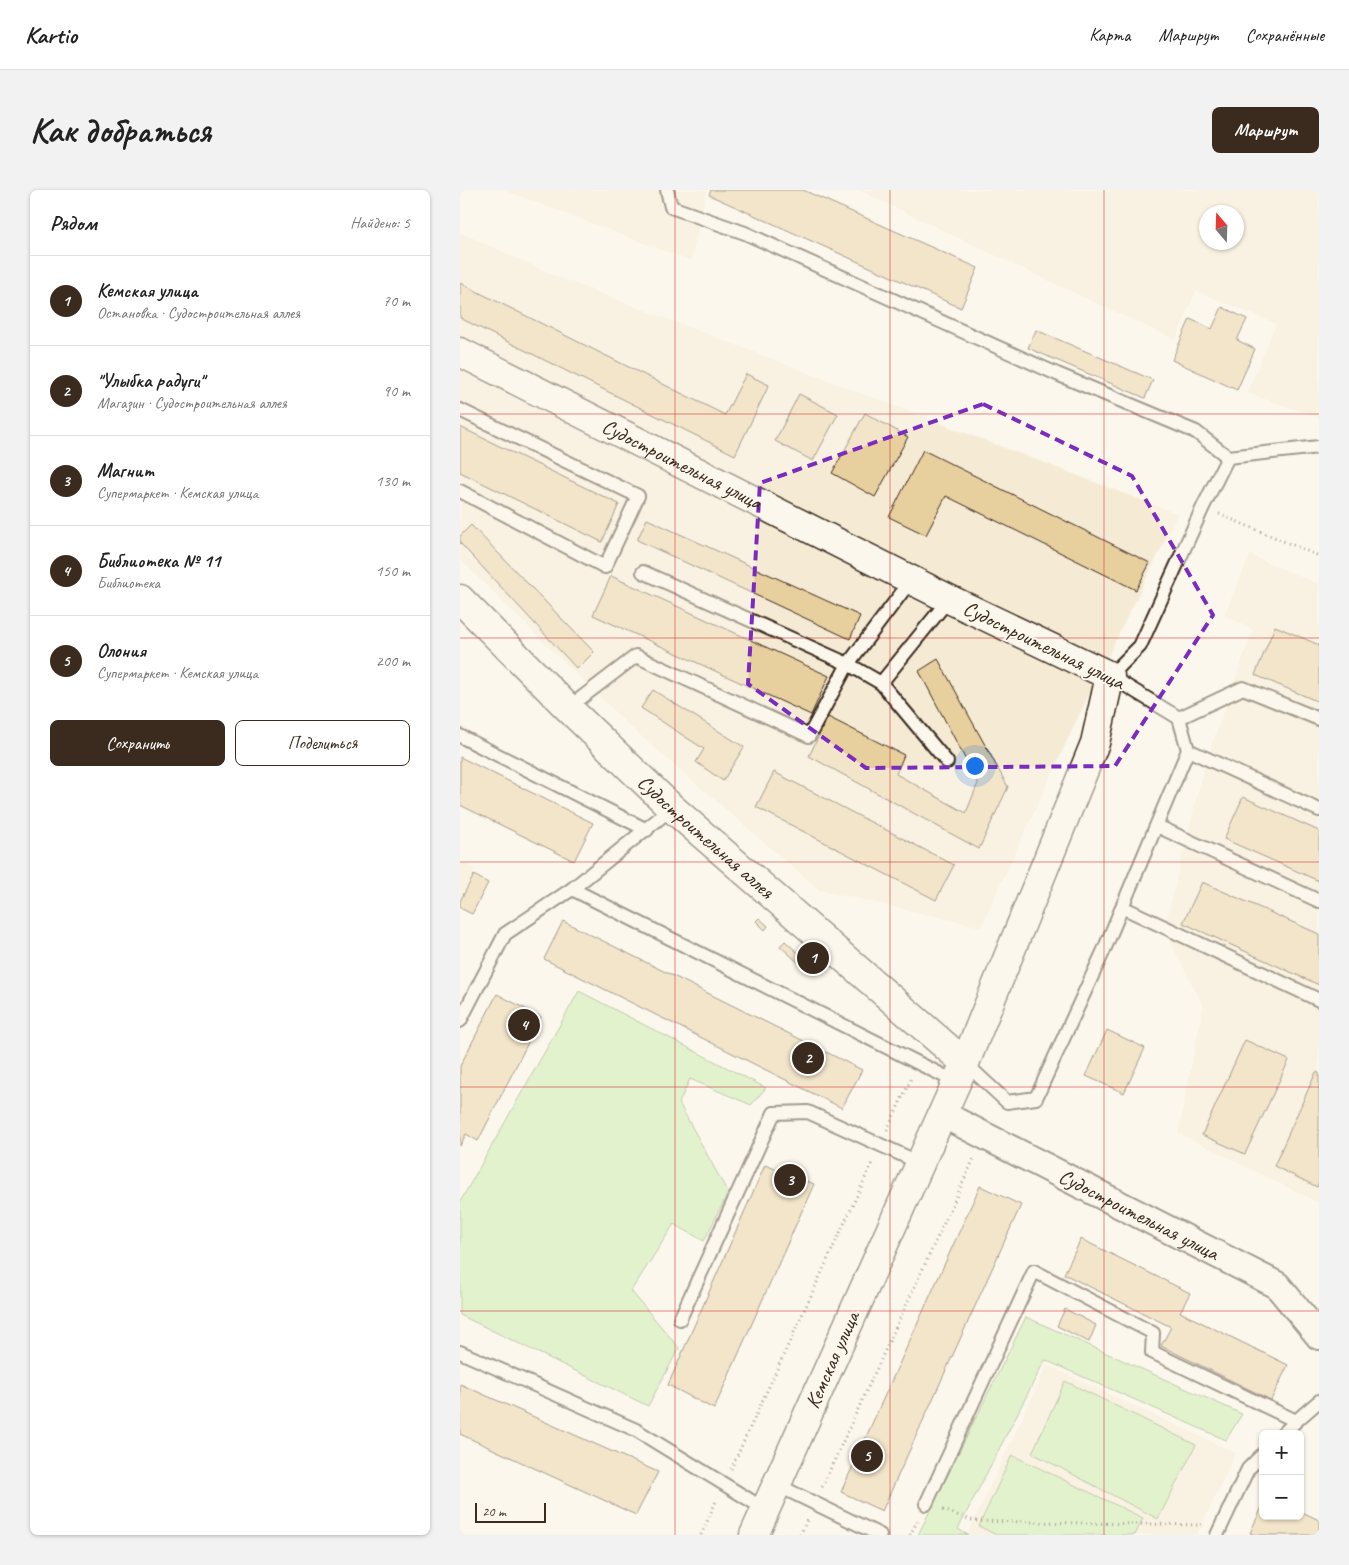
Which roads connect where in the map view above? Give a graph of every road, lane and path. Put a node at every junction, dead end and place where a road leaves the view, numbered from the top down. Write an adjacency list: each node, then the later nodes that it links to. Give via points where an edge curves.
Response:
1 (667, 190): 5 (lane, via 671,207 745,233 1057,374 1196,432)
2 (460, 352): 10 (street, Судостроительная улица)
3 (460, 410): 6 (lane, via 638,496 605,567)
4 (1319, 447): 5 (lane)
5 (1228, 457): 7 (lane)
6 (460, 491)
7 (1203, 507): 8 (path); 14 (lane, via 1140,646)
8 (1319, 556)
9 (643, 572): 13 (lane)
10 (912, 579): 12 (street, Судостроительная улица); 13 (lane)
11 (460, 599): 16 (street, Судостроительная аллея)
12 (949, 599): 14 (street, Судостроительная улица); 15 (lane)
13 (848, 664): 15 (lane); 16 (lane, via 809,736 636,656)
14 (1110, 676): 17 (lane, Судостроительная улица); 32 (street, Кемская улица, via 1095,743)
15 (881, 683): 21 (lane)
16 (568, 708): 22 (street, Судостроительная аллея)
17 (1179, 718): 18 (lane, via 1243,688); 20 (lane)
18 (1319, 720)
19 (460, 736): 25 (lane)
20 (1188, 750): 23 (lane); 24 (lane)
21 (947, 762)
22 (672, 808): 25 (lane); 32 (street, Судостроительная аллея)
23 (1319, 810)
24 (1157, 826): 27 (lane); 28 (lane)
25 (647, 830): 26 (lane)
26 (572, 889): 30 (lane, via 504,934); 31 (lane)
27 (1319, 901)
28 (1122, 907): 29 (lane); 32 (lane, via 1036,1098 1007,1102)
29 (1319, 1000)
30 (460, 1021)
31 (918, 1063): 32 (lane); 35 (path)
32 (960, 1073): 33 (street, Кемская улица)
33 (942, 1114): 34 (street, Судостроительная улица); 36 (street, Кемская улица)
34 (984, 1135): 38 (street, Судостроительная улица, via 1277,1285); 46 (path)
35 (880, 1144): 36 (lane); 37 (lane, via 808,1112 774,1113); 44 (path)
36 (920, 1162): 45 (street, Кемская улица)
37 (680, 1319)
38 (1319, 1336)
39 (460, 1352): 44 (lane, via 636,1430)
40 (1319, 1401): 41 (lane)
41 (1296, 1421): 42 (lane); 47 (lane, via 1152,1352 1153,1333 1034,1271)
42 (1287, 1430)
43 (1259, 1458): 49 (lane, via 1248,1469)
44 (724, 1484): 48 (lane); 50 (path)
45 (777, 1485): 46 (lane); 48 (street, Кемская улица)
46 (815, 1503): 52 (path); 53 (lane)
47 (926, 1504): 49 (path, via 974,1521 1202,1525); 54 (path)
48 (766, 1510): 51 (street, Кемская улица)
49 (1220, 1529)
50 (701, 1535)
51 (754, 1535)
52 (800, 1535)
53 (880, 1535)
54 (910, 1535)

